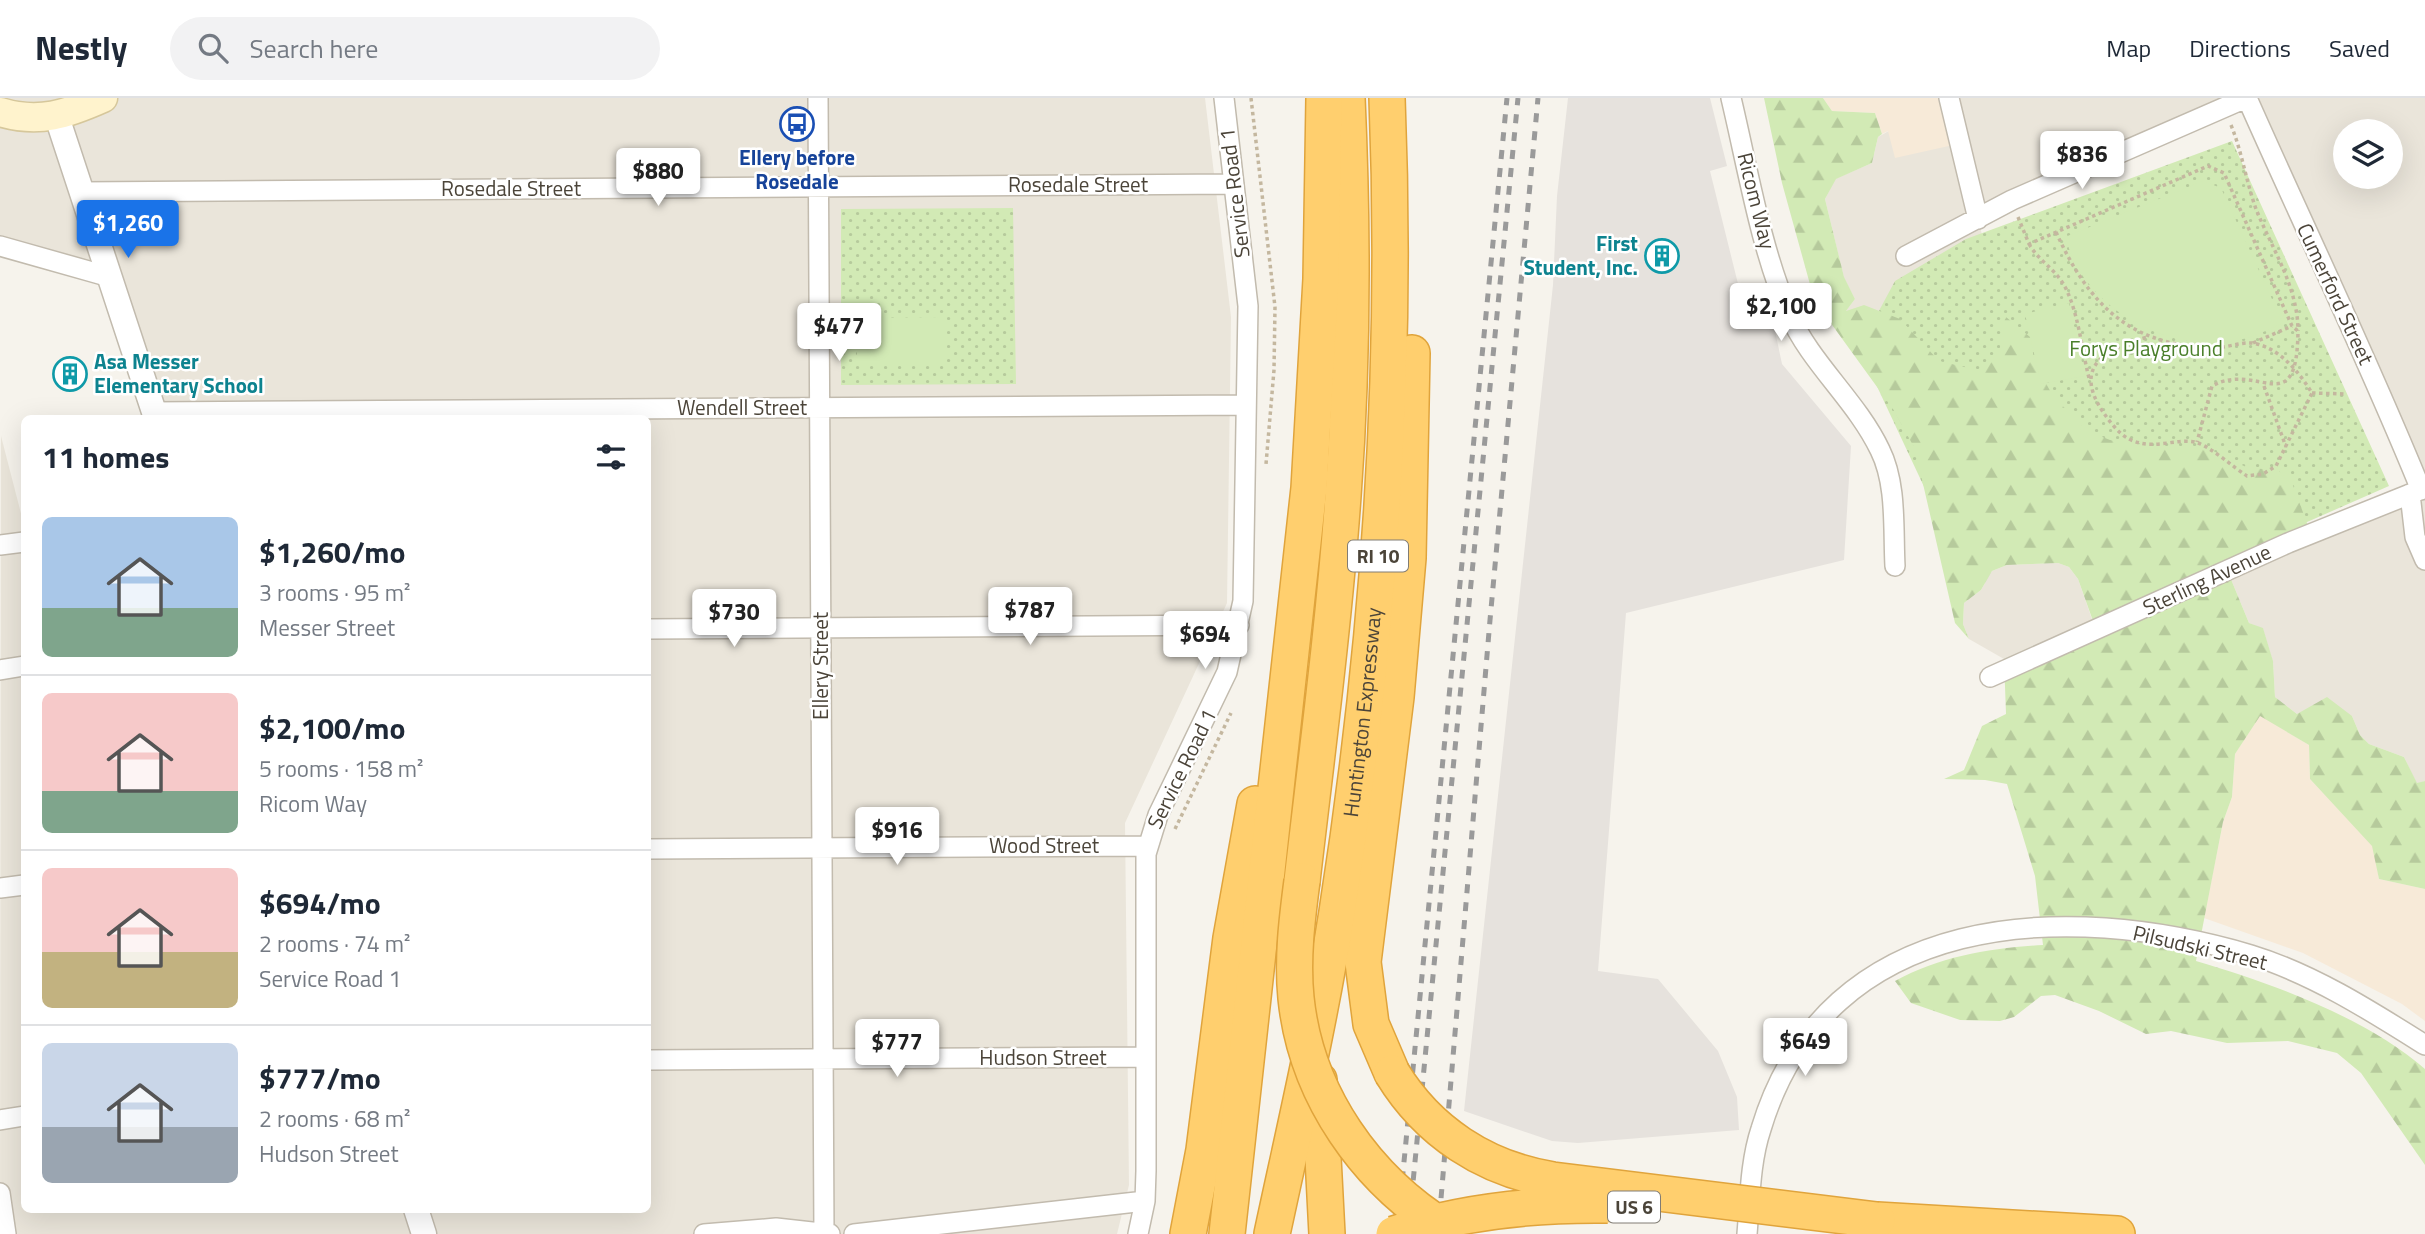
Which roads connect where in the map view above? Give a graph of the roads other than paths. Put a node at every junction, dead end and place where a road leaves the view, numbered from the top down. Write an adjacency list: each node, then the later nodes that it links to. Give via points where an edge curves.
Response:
1 (103, 98): 13 (main road)
2 (818, 98): 16 (street, Ellery Street)
3 (1224, 98): 15 (street, Service Road 1)
4 (1299, 98): 23 (highway, via 1307,257)
5 (1324, 98): 23 (highway)
6 (1347, 98): 67 (highway, bridge, via 1352,290 1343,494 1295,944 1296,997 1304,1041 1321,1088 1347,1135 1371,1168 1407,1202)
7 (1387, 98): 14 (highway, Huntington Expressway / RI 10)
8 (1402, 98): 14 (highway)
9 (1731, 98): 31 (street, Ricom Way, via 1771,263 1790,315 1805,344 1855,407 1881,452 1892,496)
10 (1949, 98): 19 (street)
11 (2246, 98): 19 (street); 27 (street, Cumerford Street, via 2383,398)
12 (0, 111): 13 (main road, via 36,119)
13 (57, 117): 17 (street)
14 (1389, 165): 18 (highway, Huntington Expressway / RI 10)
15 (1234, 184): 16 (street, Rosedale Street); 24 (street, Service Road 1, via 1248,306)
16 (818, 187): 17 (street, Rosedale Street); 25 (street, Ellery Street)
17 (82, 192): 22 (street)
18 (1390, 201): 44 (highway, Huntington Expressway / RI 10, via 1388,391 1378,557 1337,910); 54 (highway, bridge, via 1412,304 1411,502 1396,697 1363,974 1371,1024 1392,1073 1438,1129 1472,1153 1510,1170 1553,1180)
19 (1978, 219): 21 (street)
20 (0, 246): 22 (street)
21 (1906, 256)
22 (110, 278): 26 (street)
23 (1318, 349): 35 (highway)
24 (1246, 405): 25 (street, Wendell Street); 32 (street, Service Road 1, via 1244,588)
25 (819, 407): 26 (street, Wendell Street); 33 (street, Ellery Street)
26 (155, 415)
27 (2419, 490): 30 (street, Cumerford Street, via 2415,537); 38 (street, Sterling Avenue, via 2288,543)
28 (21, 542): 29 (street)
29 (0, 545)
30 (2425, 561)
31 (1895, 566)
32 (1239, 625): 33 (street); 39 (street, Service Road 1, via 1222,683)
33 (820, 628): 34 (street); 40 (street, Ellery Street)
34 (651, 629)
35 (1292, 662): 62 (highway, via 1267,745 1251,824); 63 (highway)
36 (21, 666): 37 (street)
37 (0, 670)
38 (1990, 677)
39 (1147, 846): 40 (street, Wood Street); 46 (street, Service Road 1)
40 (822, 848): 41 (street, Wood Street); 47 (street, Ellery Street)
41 (651, 849)
42 (21, 885): 43 (street)
43 (0, 888)
44 (1318, 1014): 64 (highway, Huntington Expressway / RI 10); 65 (highway)
45 (2425, 1045): 68 (street, Pilsudski Street, via 2343,995 2285,969 2253,956 2151,932 2092,927 2006,929 1916,953 1852,989 1798,1049 1758,1139)
46 (1145, 1057): 47 (street, Hudson Street); 52 (street, Service Road 1)
47 (823, 1059): 48 (street, Hudson Street); 58 (street, Ellery Street)
48 (651, 1060)
49 (21, 1116): 50 (street)
50 (0, 1120)
51 (0, 1193): 55 (street)
52 (1145, 1200): 60 (street); 61 (street, Service Road 1)
53 (417, 1213): 56 (street)
54 (1877, 1220): 66 (highway, US 6, bridge, via 1577,1205 1479,1213); 69 (highway, US 6)
55 (6, 1234)
56 (424, 1234)
57 (704, 1234): 58 (street, via 776,1228)
58 (824, 1234): 59 (street)
59 (830, 1234)
60 (854, 1234)
61 (1138, 1234)
62 (1188, 1234)
63 (1227, 1234)
64 (1272, 1234)
65 (1327, 1234)
66 (1394, 1234)
67 (1454, 1234)
68 (1747, 1234)
69 (2117, 1234)

